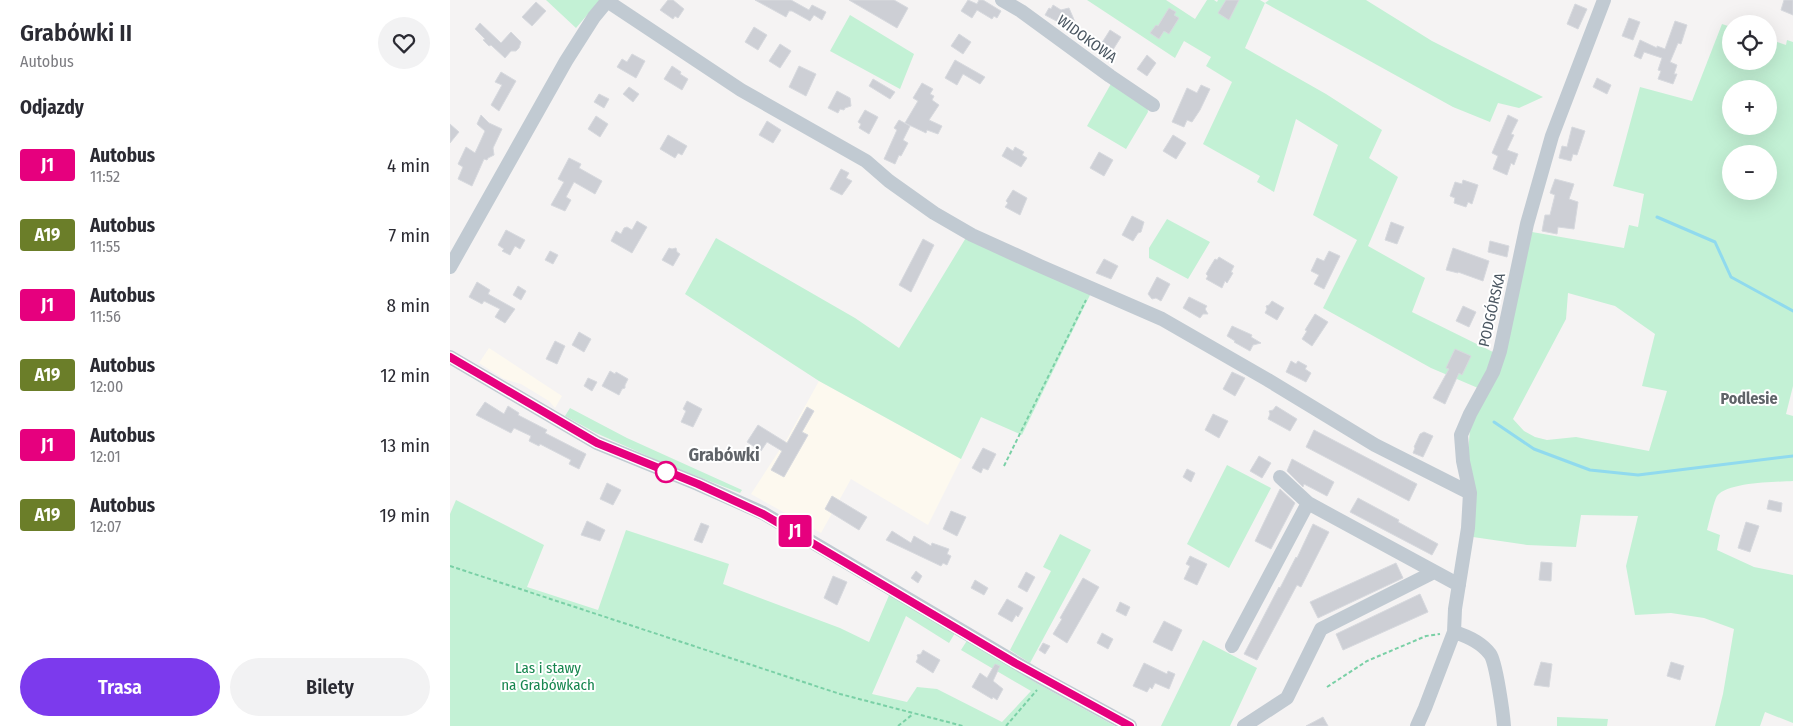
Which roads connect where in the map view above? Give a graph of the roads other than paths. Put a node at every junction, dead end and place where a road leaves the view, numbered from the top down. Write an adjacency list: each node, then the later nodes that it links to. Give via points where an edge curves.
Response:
1 (1002, 0): 4 (street, WIDOKOWA)
2 (1604, 0): 8 (street, PODGÓRSKA, via 1552,136 1527,224 1500,351 1461,435)
3 (607, 1): 5 (street, via 566,61); 8 (street, via 741,90 866,160 889,182 972,235 1162,319 1375,445)
4 (1153, 105)
5 (450, 267)
6 (450, 356): 14 (street, via 597,443 763,514 1045,680)
7 (1280, 476): 9 (street)
8 (1470, 493): 11 (street, PODGÓRSKA)
9 (1308, 503): 10 (street); 13 (street)
10 (1434, 572): 11 (street); 15 (street, via 1321,629 1287,698)
11 (1459, 585): 12 (street, PODGÓRSKA)
12 (1454, 632): 16 (street, PODGÓRSKA); 17 (street, via 1479,643 1491,655)
13 (1232, 646)
14 (1130, 726)
15 (1244, 726)
16 (1417, 726)
17 (1504, 726)

